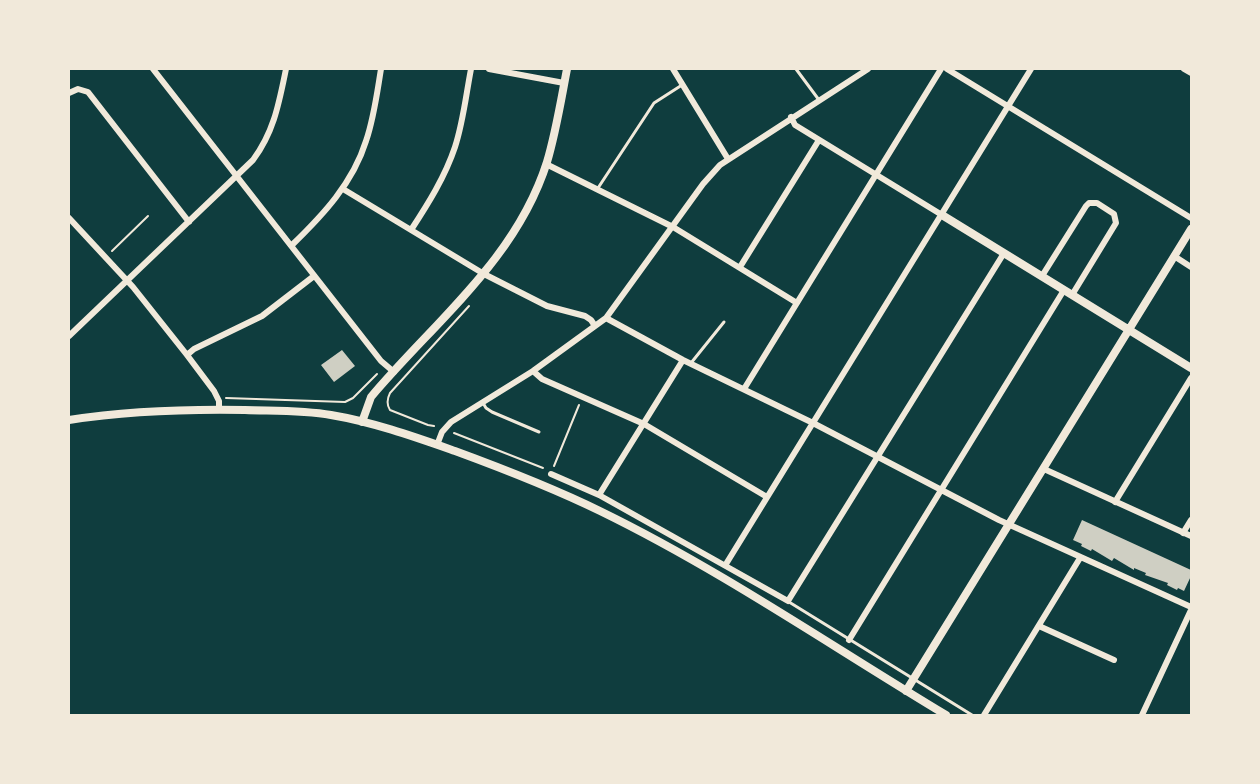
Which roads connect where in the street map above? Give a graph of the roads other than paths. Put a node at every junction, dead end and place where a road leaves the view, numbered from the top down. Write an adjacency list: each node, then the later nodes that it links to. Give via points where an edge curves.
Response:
1 (153, 69): 25 (street)
2 (286, 69): 25 (street, via 267,141)
3 (381, 69): 27 (street, via 367,140)
4 (471, 69): 34 (street, via 451,160)
5 (489, 69): 15 (street)
6 (567, 69): 15 (street)
7 (673, 69): 16 (street)
8 (796, 69): 18 (lane)
9 (868, 69): 18 (street)
10 (941, 69): 24 (street)
11 (947, 69): 19 (street)
12 (1031, 69): 19 (street)
13 (1184, 69): 14 (street)
14 (1191, 73)
15 (564, 83): 23 (street)
16 (682, 85): 22 (street); 26 (lane, via 654,103)
17 (69, 93): 31 (street, via 78,89 88,92)
18 (819, 100): 20 (street)
19 (1008, 106): 28 (street); 30 (street)
20 (791, 117): 21 (street); 22 (street)
21 (819, 140): 24 (street); 38 (street)
22 (728, 159): 32 (street, via 703,184)
23 (546, 164): 26 (street); 40 (street, via 521,220)
24 (876, 174): 28 (street); 46 (street)
25 (237, 177): 31 (street); 35 (street)
26 (598, 188): 32 (street)
27 (343, 189): 34 (street); 35 (street)
28 (942, 214): 36 (street); 64 (street)
29 (69, 218): 43 (street)
30 (1191, 218)
31 (189, 222): 43 (street)
32 (673, 227): 38 (street); 47 (street)
33 (1191, 229): 37 (street)
34 (411, 230): 40 (street)
35 (292, 244): 41 (street)
36 (1004, 254): 42 (street); 68 (street)
37 (1174, 256): 39 (street); 50 (street)
38 (740, 267): 46 (street)
39 (1191, 267)
40 (484, 274): 49 (street, via 547,306 588,318); 57 (street)
41 (314, 276): 52 (street, via 262,316); 57 (street)
42 (1042, 276): 44 (street); 45 (street, via 1089,203 1114,214 1116,223)
43 (127, 280): 51 (street); 52 (street)
44 (1064, 290): 45 (street); 71 (street)
45 (1072, 295): 50 (street)
46 (797, 303): 59 (street)
47 (606, 318): 49 (street); 53 (street)
48 (724, 322): 54 (lane)
49 (595, 326): 56 (street)
50 (1129, 329): 55 (street); 69 (street)
51 (69, 335)
52 (187, 355): 61 (street, via 214,391)
53 (683, 360): 54 (street); 65 (street)
54 (691, 363): 59 (street)
55 (1191, 368)
56 (533, 371): 60 (street); 65 (street, via 542,379)
57 (393, 372): 63 (street, via 371,397)
58 (1191, 378): 74 (street)
59 (744, 389): 64 (street)
60 (483, 402): 66 (lane, via 492,412); 67 (street, via 451,422)
61 (219, 410): 62 (street, via 138,412); 63 (street, via 304,412)
62 (69, 420)
63 (362, 422): 67 (street)
64 (813, 423): 68 (street); 73 (street)
65 (644, 424): 72 (street); 73 (street)
66 (539, 432)
67 (437, 445): 87 (street, via 621,522 721,577)
68 (877, 457): 71 (street); 81 (street)
69 (1044, 470): 74 (street); 76 (street)
70 (551, 474): 72 (street)
71 (941, 489): 76 (street); 84 (street)
72 (599, 495): 80 (street)
73 (767, 497): 80 (street)
74 (1115, 502): 77 (street)
75 (1191, 520): 77 (street)
76 (1009, 525): 79 (street); 86 (street)
77 (1183, 532): 78 (street)
78 (1191, 536)
79 (1080, 558): 82 (street); 83 (street)
80 (726, 564): 81 (street)
81 (788, 601): 84 (lane)
82 (1191, 608): 91 (street)
83 (1039, 626): 85 (street); 90 (street)
84 (849, 640): 86 (lane)
85 (1114, 660)
86 (912, 679): 87 (street); 89 (lane)
87 (906, 691): 88 (street)
88 (946, 715)
89 (972, 715)
90 (984, 715)
91 (1142, 715)

